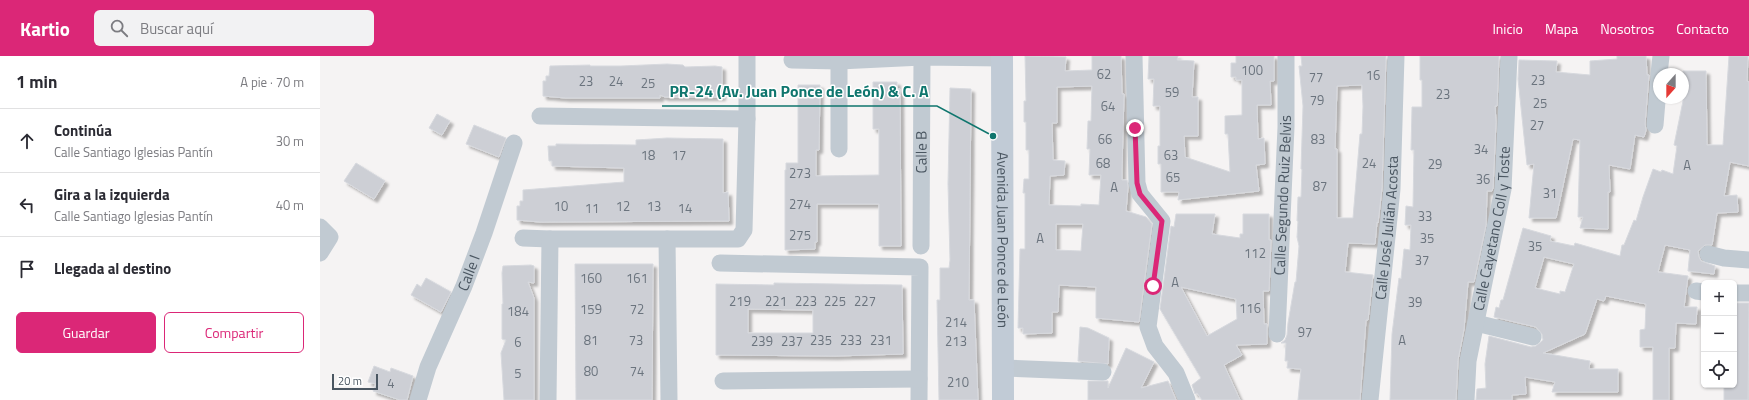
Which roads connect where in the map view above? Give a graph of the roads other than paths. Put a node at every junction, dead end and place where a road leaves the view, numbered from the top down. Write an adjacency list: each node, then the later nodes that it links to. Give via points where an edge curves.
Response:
1 (747, 56): 14 (street)
2 (1134, 56): 41 (street, via 1137,183 1140,194 1162,221 1148,327 1155,346 1176,373)
3 (1286, 56): 30 (street, Calle Segundo Ruiz Belvis, via 1286,127)
4 (1396, 56): 42 (street, Calle José Julián Acosta, via 1392,190)
5 (1509, 56): 29 (street, Calle Cayetano Coll y Toste, via 1503,189)
6 (1661, 56): 11 (street)
7 (922, 57): 8 (street); 10 (street); 22 (street, Calle B)
8 (1002, 57): 32 (main road, Avenida Juan Ponce de León)
9 (792, 60): 10 (street)
10 (839, 61): 17 (street)
11 (1660, 68)
12 (1657, 104): 15 (street)
13 (540, 116): 14 (street)
14 (747, 119): 21 (street, via 744,230 738,239)
15 (1655, 125)
16 (514, 143): 36 (street, Calle I, via 482,239 428,366)
17 (839, 149)
18 (320, 227): 23 (street, via 330,237)
19 (523, 238): 20 (street)
20 (550, 239): 21 (street); 37 (street)
21 (667, 239): 38 (street)
22 (921, 246)
23 (320, 254)
24 (1708, 254): 25 (street)
25 (1749, 260)
26 (720, 263): 34 (street, via 920,267)
27 (1737, 292): 28 (street)
28 (1749, 293)
29 (1476, 323): 31 (street); 43 (street, Calle Cayetano Coll y Toste, via 1468,361)
30 (1277, 334)
31 (1533, 337)
32 (1003, 368): 33 (street); 40 (main road, Avenida Juan Ponce de León)
33 (1103, 372)
34 (919, 379): 35 (street); 39 (street)
35 (723, 381)
36 (418, 400)
37 (548, 400)
38 (669, 400)
39 (920, 400)
40 (1003, 400)
41 (1186, 400)
42 (1370, 400)
43 (1466, 400)

